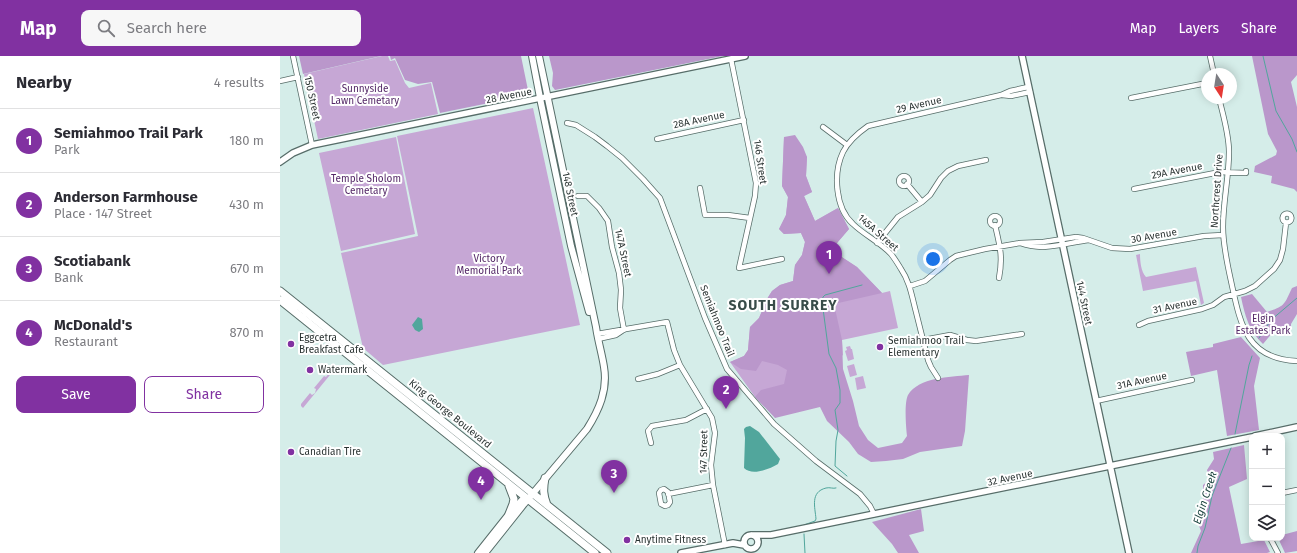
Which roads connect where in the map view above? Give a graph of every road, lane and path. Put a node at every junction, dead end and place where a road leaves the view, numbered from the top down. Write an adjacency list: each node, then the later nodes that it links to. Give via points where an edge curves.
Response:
1 (293, 56): 9 (street, 150 Street)
2 (532, 56): 15 (main road, 148 Street)
3 (539, 56): 13 (main road, 148 Street)
4 (745, 56): 7 (street, 28 Avenue)
5 (1022, 56): 12 (street, 144 Street)
6 (1210, 56): 8 (street)
7 (731, 59): 13 (street, 28 Avenue); 17 (street, 146 Street)
8 (1213, 68)
9 (298, 77): 10 (street); 21 (street, 150 Street)
10 (280, 81)
11 (1201, 84): 14 (street)
12 (1029, 90): 22 (street, 29 Avenue, via 1010,91 868,126); 36 (street, 144 Street)
13 (547, 97): 15 (street, 28 Avenue); 49 (main road, 148 Street)
14 (1131, 98)
15 (540, 99): 21 (street, 28 Avenue); 49 (main road, 148 Street, via 571,246 593,328)
16 (1220, 104): 26 (street, Northcrest Drive, via 1229,146)
17 (744, 120): 20 (street, 28A Avenue); 32 (street, 146 Street, via 756,183)
18 (567, 123): 75 (street, Semiahmoo Trail, via 576,125 607,146 660,198 727,369 774,424 816,461 860,494)
19 (823, 127): 22 (street)
20 (657, 139)
21 (312, 145): 24 (street, 28 Avenue, via 292,153)
22 (847, 145): 37 (street, 145A Street, via 838,167 840,204 852,223)
23 (986, 160): 31 (street, via 952,169 941,178 933,192)
24 (280, 162)
25 (1246, 171): 26 (street, 29A Avenue)
26 (1228, 172): 29 (street, 29A Avenue); 35 (street, Northcrest Drive)
27 (907, 184): 31 (street)
28 (700, 188): 32 (street, via 705,215)
29 (1134, 189)
30 (578, 196): 47 (street, 147A Street, via 587,196 608,221 619,273 620,308)
31 (922, 202): 37 (street, via 898,217)
32 (750, 218): 39 (street, 146 Street, via 739,268)
33 (1286, 223): 43 (street, 31 Avenue, via 1284,249 1278,265 1256,286)
34 (995, 225): 38 (street)
35 (1223, 235): 36 (street, 30 Avenue, via 1130,249 1112,248 1076,237); 43 (street, Northcrest Drive)
36 (1062, 241): 38 (street, 30 Avenue, via 1041,245 1020,243); 58 (street, 144 Street)
37 (877, 243): 41 (street, 145A Street, via 891,254)
38 (1000, 246): 40 (street, via 1002,260); 41 (street, 30 Avenue, via 956,256 925,280)
39 (782, 259)
40 (999, 278)
41 (910, 286): 50 (street, 145A Street)
42 (280, 291): 51 (main road, King George Boulevard)
43 (1234, 294): 45 (street, 31 Avenue, via 1224,297 1208,308); 52 (street, Northcrest Drive, via 1242,326 1248,336 1261,349 1277,358)
44 (280, 300): 46 (main road)
45 (1139, 325)
46 (314, 328): 51 (main road, via 319,326 341,344); 57 (main road)
47 (624, 330): 49 (street, via 616,335); 53 (street, 147 Street, via 667,322)
48 (1022, 334): 50 (street, via 976,341 950,335)
49 (598, 337): 60 (main road, 148 Street, via 605,388)
50 (923, 340): 54 (street, 145A Street, via 929,363)
51 (356, 352): 57 (main road, King George Boulevard)
52 (1297, 361)
53 (680, 365): 55 (street); 59 (street, 147 Street)
54 (938, 378)
55 (638, 379)
56 (1192, 380): 58 (street, 31A Avenue)
57 (407, 397): 67 (main road, King George Boulevard); 72 (main road, King George Boulevard, via 444,423)
58 (1096, 400): 65 (street, 144 Street)
59 (707, 409): 64 (street, via 686,420 652,426 648,431); 68 (street, 147 Street, via 712,418 714,433 711,465)
60 (595, 416): 66 (main road, 148 Street, via 564,458); 72 (main road, 148 Street)
61 (1297, 427): 62 (street)
62 (1269, 433)
63 (1249, 438): 65 (street, 32 Avenue)
64 (651, 443)
65 (1110, 466): 75 (street, 32 Avenue); 89 (street, 144 Street)
66 (545, 478): 72 (main road, 148 Street); 73 (main road, via 543,491)
67 (507, 483): 72 (main road, King George Boulevard); 74 (main road, via 514,499)
68 (713, 485): 71 (street); 81 (street, 147 Street)
69 (1297, 490): 70 (street)
70 (1285, 492)
71 (668, 494)
72 (529, 496): 73 (main road, King George Boulevard); 74 (main road); 85 (main road); 86 (main road, King George Boulevard)
73 (548, 507): 87 (main road, King George Boulevard)
74 (509, 514): 84 (main road)
75 (874, 514): 77 (street, 32 Avenue)
76 (752, 535): 77 (street, 32 Avenue); 78 (street); 82 (street, via 757,538)
77 (770, 535): 82 (street, 32 Avenue, via 760,541)
78 (745, 538): 80 (street); 83 (street)
79 (1272, 541): 90 (street)
80 (733, 543): 81 (street); 83 (street)
81 (725, 545): 88 (street)
82 (756, 548): 83 (street)
83 (747, 549)
84 (478, 553)
85 (485, 553)
86 (595, 553)
87 (607, 553)
88 (681, 553)
89 (1128, 553)
90 (1278, 553)

